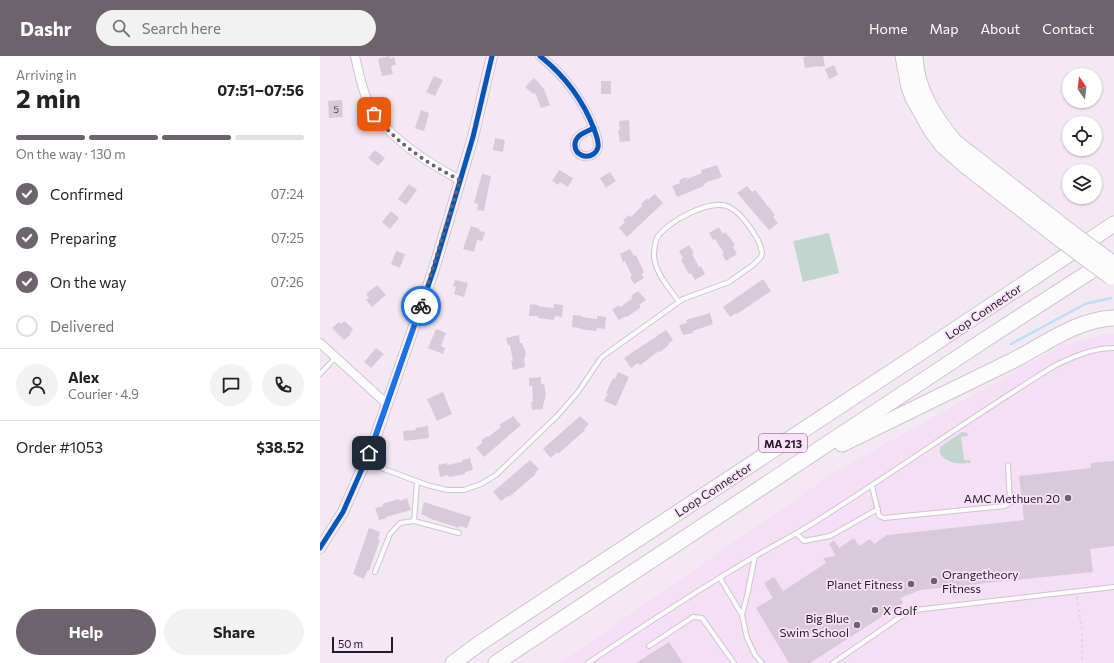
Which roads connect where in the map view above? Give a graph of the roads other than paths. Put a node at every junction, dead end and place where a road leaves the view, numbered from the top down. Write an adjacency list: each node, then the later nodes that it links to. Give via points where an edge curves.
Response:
1 (355, 56): 7 (street, via 366,98 380,121 427,162)
2 (492, 56): 7 (street)
3 (540, 56): 6 (street, via 573,89)
4 (903, 56): 9 (highway, via 913,98 942,145 967,168)
5 (915, 56): 9 (highway, via 916,74 932,112 955,142)
6 (594, 128)
7 (460, 180): 18 (street, via 434,269)
8 (1114, 224): 35 (highway, Loop Connector / MA 213)
9 (1067, 236): 11 (highway, bridge)
10 (1114, 256): 21 (highway, Loop Connector / MA 213)
11 (1113, 274)
12 (679, 302): 12 (lane, via 729,282 761,257 761,249 754,233 728,206 702,208 671,224 657,239 654,256 656,266); 22 (lane, via 601,358 578,392 558,415 490,480 473,488 455,491)
13 (1114, 318): 21 (highway, via 1086,323 1060,335)
14 (320, 343): 16 (street)
15 (1114, 348): 23 (lane, via 1078,354 1056,365)
16 (336, 357): 17 (lane); 18 (street)
17 (320, 374)
18 (387, 404): 19 (street)
19 (365, 462): 22 (lane); 28 (street, via 343,512)
20 (1008, 465): 24 (lane, via 1010,503 1006,506 884,518 879,516)
21 (784, 473): 36 (highway, Loop Connector / MA 213)
22 (417, 482): 25 (lane)
23 (872, 486): 24 (lane); 27 (lane)
24 (878, 509): 27 (lane, via 830,536 804,541)
25 (414, 521): 26 (lane); 30 (lane, via 400,523 390,534)
26 (459, 533)
27 (797, 534): 29 (lane)
28 (320, 548)
29 (755, 556): 31 (lane); 33 (lane)
30 (375, 572)
31 (720, 578): 33 (lane); 37 (lane)
32 (1114, 587): 40 (lane, via 915,610 903,615)
33 (742, 615): 39 (lane, via 747,638)
34 (650, 646): 38 (lane, via 693,617 702,618)
35 (452, 663)
36 (496, 663)
37 (588, 663)
38 (734, 663)
39 (762, 663)
40 (833, 663)

